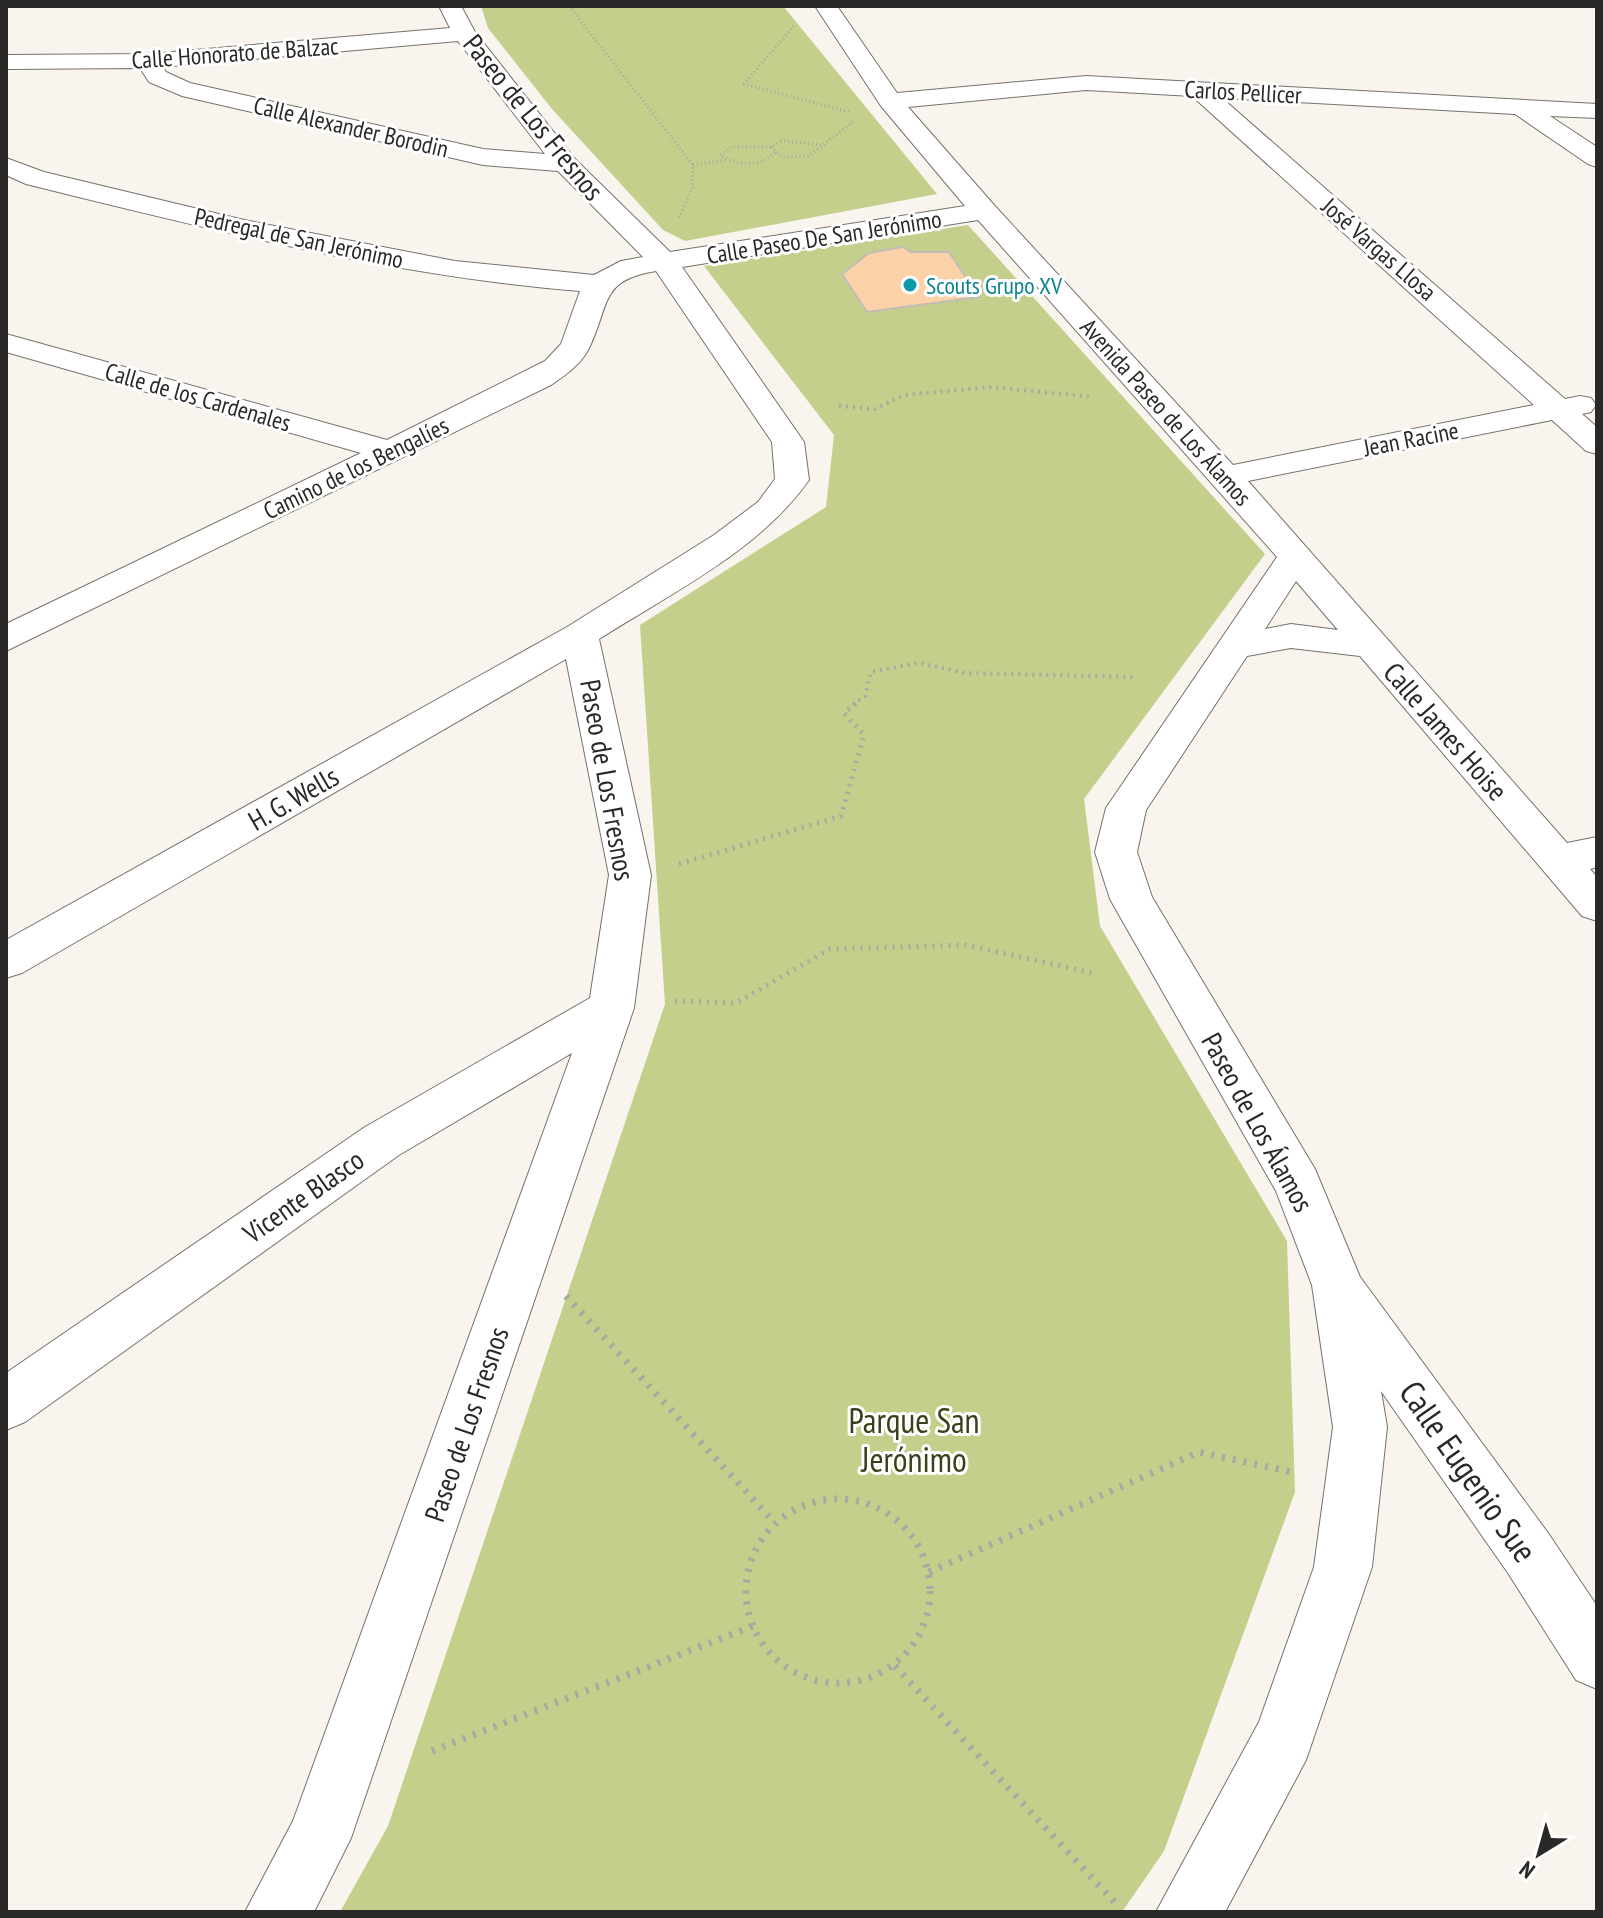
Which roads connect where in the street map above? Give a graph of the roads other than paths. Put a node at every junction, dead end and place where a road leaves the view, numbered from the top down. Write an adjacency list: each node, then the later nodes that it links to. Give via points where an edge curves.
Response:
1 (450, 6): 3 (street, Paseo de Los Fresnos)
2 (813, 12): 7 (street, Avenida Paseo de Los Álamos)
3 (464, 34): 4 (street, Calle Honorato de Balzac); 11 (street, Paseo de Los Fresnos)
4 (148, 61): 5 (street, Calle Honorato de Balzac); 11 (street, Calle Alexander Borodin, via 157,77 182,89 483,157)
5 (6, 62)
6 (1198, 89): 7 (street, Carlos Pellicer, via 1086,83); 8 (street, Carlos Pellicer); 18 (street, José Vargas Llosa)
7 (890, 101): 13 (street, Avenida Paseo de Los Álamos)
8 (1521, 107): 9 (street, Carlos Pellicer); 10 (street)
9 (1597, 111)
10 (1597, 159)
11 (566, 164): 14 (street, Paseo de Los Fresnos)
12 (6, 166): 15 (street, Pedregal de San Jerónimo, via 35,178 367,255 510,280)
13 (984, 211): 14 (street, Calle Paseo De San Jerónimo); 21 (street, Avenida Paseo de Los Álamos)
14 (664, 262): 15 (street, via 631,267); 23 (street, Paseo de Los Fresnos, via 788,442 792,480 770,509 737,534)
15 (598, 284): 20 (street, Camino de los Bengalíes, via 563,362)
16 (6, 343): 20 (street, Calle de los Cardenales)
17 (1597, 402): 18 (street, Jean Racine)
18 (1560, 409): 19 (street, José Vargas Llosa); 21 (street, Jean Racine)
19 (1597, 444)
20 (390, 451): 24 (street, Camino de los Bengalíes)
21 (1225, 476): 22 (street, Avenida Paseo de Los Álamos)
22 (1295, 556): 25 (street, Calle James Hoise); 26 (street, Paseo de Los Álamos)
23 (580, 635): 30 (street, H. G. Wells); 31 (street, Paseo de Los Fresnos, via 630,875)
24 (6, 639)
25 (1371, 645): 26 (street, via 1291,636); 28 (street, Calle James Hoise)
26 (1234, 646): 32 (street, Paseo de Los Álamos, via 1126,808 1116,852 1131,899 1298,1184)
27 (1597, 852): 28 (street)
28 (1557, 860): 29 (street, Calle James Hoise)
29 (1597, 905)
30 (6, 961)
31 (611, 1008): 33 (street, Vicente Blasco, via 382,1141); 35 (street, Paseo de Los Fresnos, via 319,1838)
32 (1338, 1285): 34 (street, Calle Eugenio Sue); 36 (street, Paseo de Los Álamos, via 1360,1427 1343,1567 1284,1738)
33 (6, 1404)
34 (1597, 1659)
35 (278, 1912)
36 (1189, 1912)

